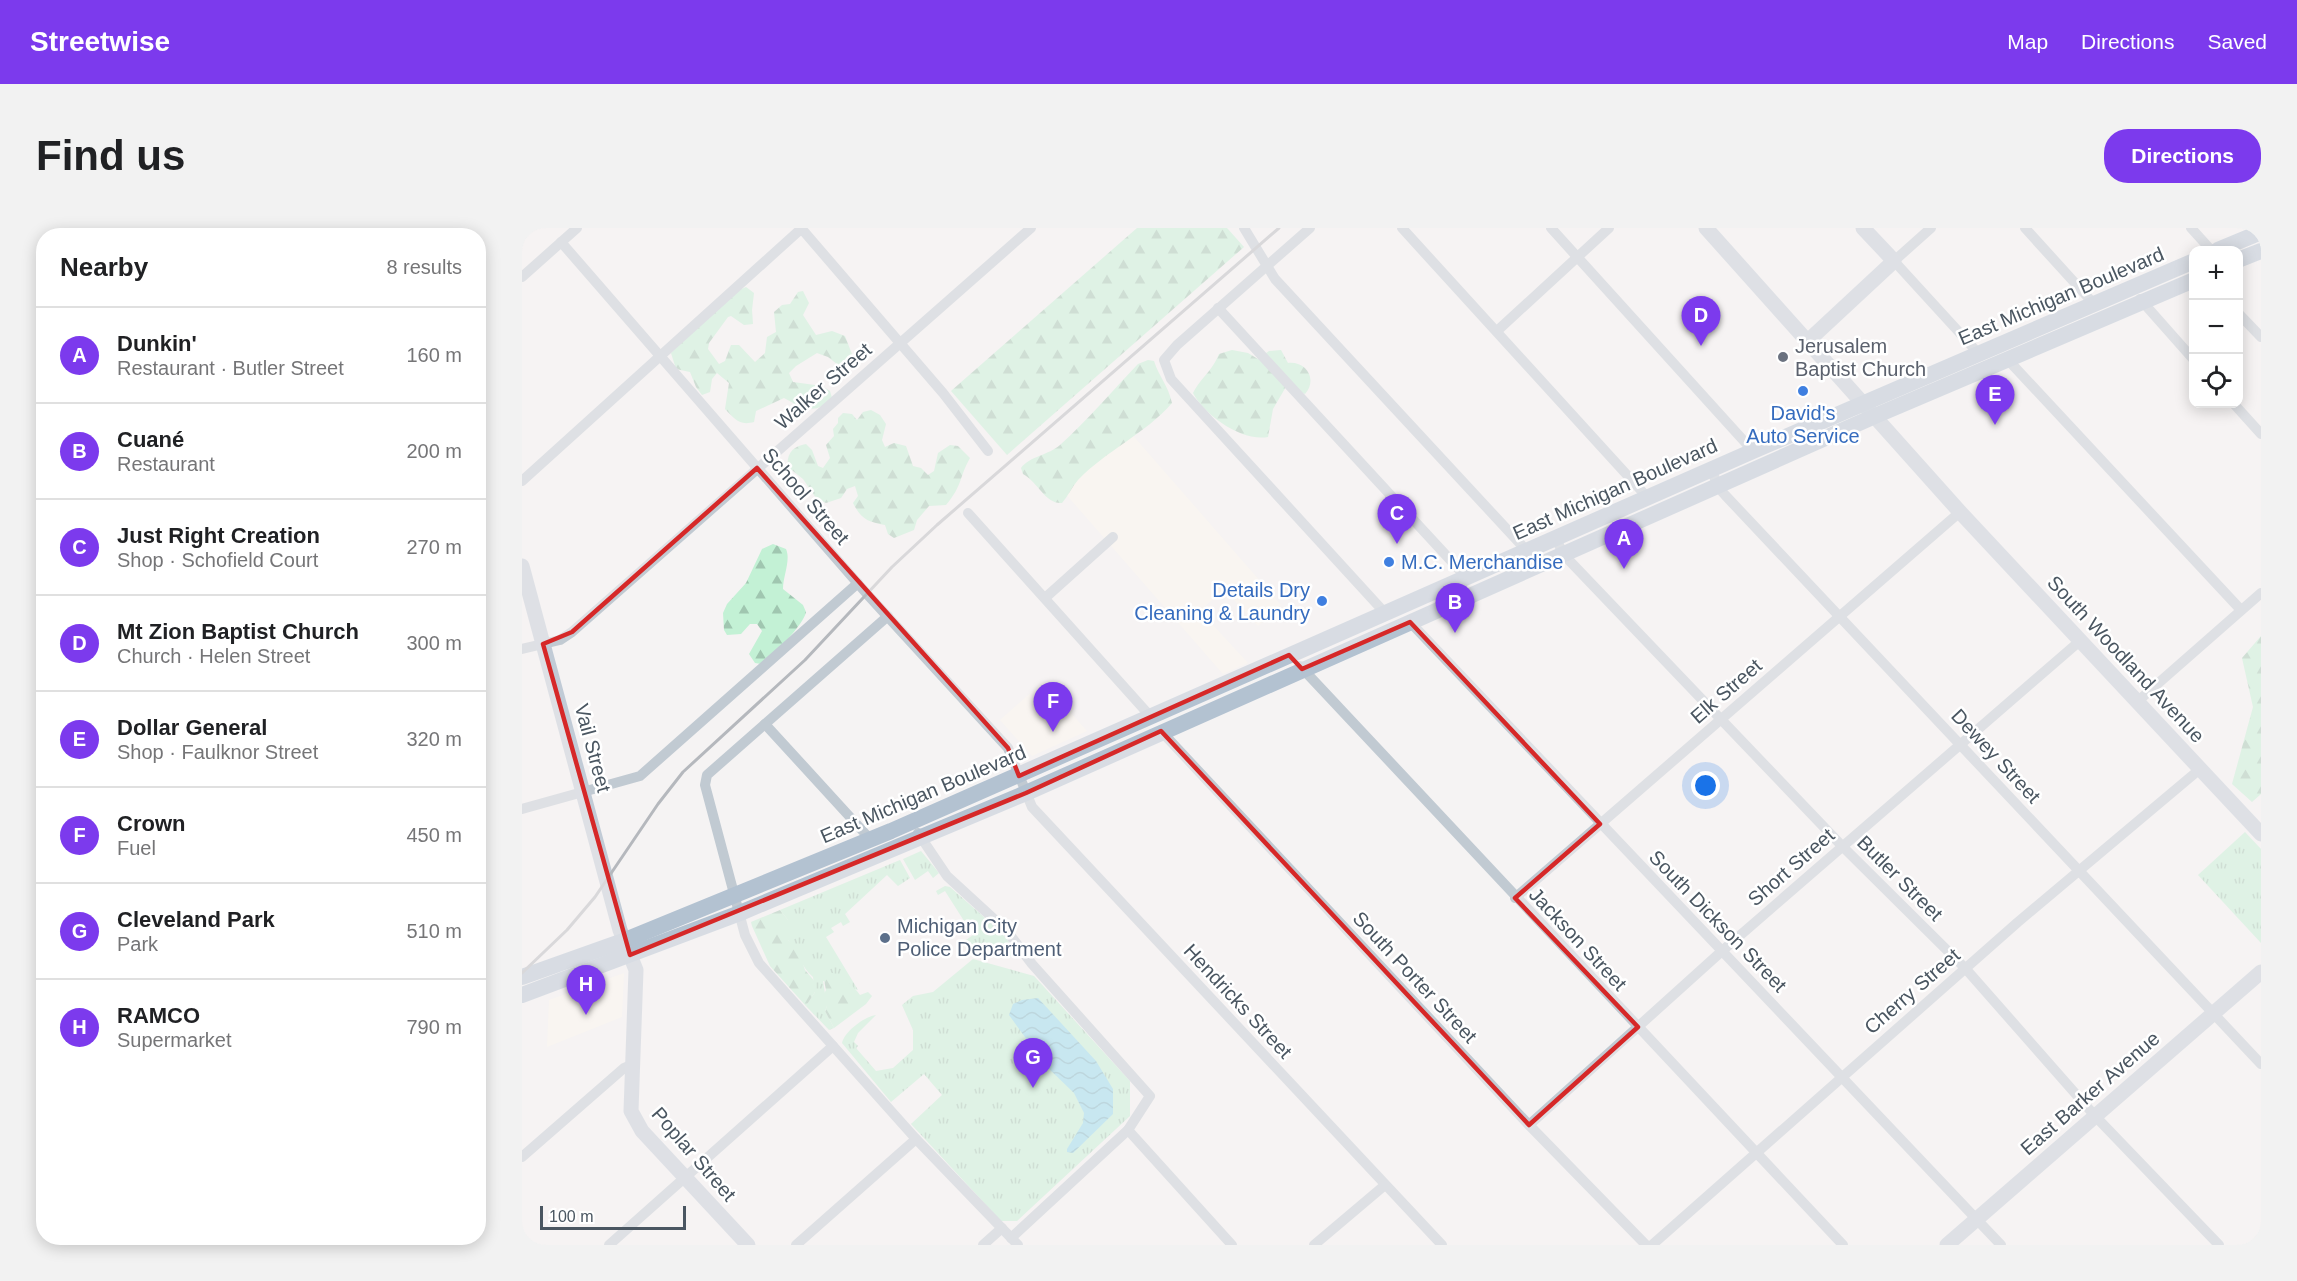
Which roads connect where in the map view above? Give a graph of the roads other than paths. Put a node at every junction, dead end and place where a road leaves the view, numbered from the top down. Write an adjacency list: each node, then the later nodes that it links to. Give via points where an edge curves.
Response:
1 (577, 228): 15 (street)
2 (802, 228): 34 (street); 36 (street)
3 (1244, 228): 23 (street)
4 (1310, 228): 23 (street)
5 (1402, 228): 31 (street)
6 (1551, 228): 19 (street)
7 (1610, 228): 19 (street)
8 (1706, 228): 33 (street, South Woodland Avenue)
9 (1863, 228): 21 (street)
10 (1930, 228): 21 (street)
11 (2025, 228): 28 (street)
12 (2190, 228): 16 (street)
13 (1029, 229): 34 (street, Walker Street)
14 (2261, 232): 17 (main road)
15 (561, 242): 24 (street); 36 (street, School Street)
16 (2207, 246)
17 (2228, 246)
18 (2261, 251): 20 (main road)
19 (1578, 257): 31 (street); 44 (street)
20 (2243, 258)
21 (1894, 261): 33 (street); 35 (street)
22 (2189, 263): 26 (main road, East Michigan Boulevard)
23 (1267, 266): 29 (street); 54 (street)
24 (522, 278)
25 (2189, 282): 27 (main road, East Michigan Boulevard)
26 (2135, 287): 27 (street); 28 (main road, East Michigan Boulevard)
27 (2142, 303): 37 (street); 38 (main road, East Michigan Boulevard)
28 (2094, 304): 35 (main road, East Michigan Boulevard)
29 (1218, 308): 57 (street); 62 (street, via 1168,352 1165,370)
30 (2243, 318): 32 (street)
31 (1497, 331): 49 (street)
32 (2261, 337)
33 (1809, 340): 39 (street, South Woodland Avenue)
34 (900, 343): 43 (street); 45 (street, Walker Street)
35 (1979, 354): 39 (main road, East Michigan Boulevard)
36 (659, 355): 45 (street, School Street); 47 (street)
37 (2189, 356)
38 (2009, 361): 41 (main road, East Michigan Boulevard); 61 (street)
39 (1864, 404): 41 (street, South Woodland Avenue); 44 (main road, East Michigan Boulevard)
40 (2238, 408): 42 (street)
41 (1875, 416): 48 (main road, East Michigan Boulevard); 50 (street, South Woodland Avenue)
42 (2261, 434)
43 (988, 451)
44 (1753, 451): 46 (main road, East Michigan Boulevard)
45 (758, 468): 58 (street, School Street); 67 (street, Walker Street, via 572,632)
46 (1712, 469): 48 (street, Dewey Street); 49 (main road, East Michigan Boulevard)
47 (522, 481)
48 (1717, 486): 53 (main road, East Michigan Boulevard); 64 (street, Dewey Street)
49 (1648, 498): 53 (main road, East Michigan Boulevard)
50 (1960, 512): 64 (street, Elk Street); 66 (street, South Woodland Avenue)
51 (968, 513): 60 (street)
52 (1113, 537): 60 (street)
53 (1559, 546): 54 (main road, East Michigan Boulevard); 56 (main road, East Michigan Boulevard); 73 (street, Butler Street)
54 (1527, 550): 56 (street); 57 (main road, East Michigan Boulevard)
55 (522, 566): 67 (street, Vail Street)
56 (1533, 567): 65 (main road, East Michigan Boulevard)
57 (1467, 578): 62 (main road, East Michigan Boulevard)
58 (858, 583): 63 (street, School Street); 79 (street, via 640,776)
59 (2261, 593): 61 (street)
60 (1045, 598): 72 (street)
61 (2241, 610): 71 (street)
62 (1385, 613): 69 (main road, East Michigan Boulevard)
63 (888, 616): 74 (street); 78 (street, School Street, via 1008,748)
64 (1839, 617): 73 (street, Elk Street); 76 (street, Dewey Street)
65 (1410, 622): 70 (main road, East Michigan Boulevard); 82 (street, South Dickson Street)
66 (2080, 640): 71 (street, South Woodland Avenue); 76 (street, Short Street)
67 (543, 644): 68 (street, Walker Street); 79 (street, Vail Street)
68 (522, 649)
69 (1289, 655): 70 (street, Jackson Street); 72 (main road, East Michigan Boulevard)
70 (1302, 669): 75 (main road, East Michigan Boulevard); 89 (street, Jackson Street)
71 (2138, 701): 77 (street, South Woodland Avenue)
72 (1150, 717): 78 (main road, East Michigan Boulevard)
73 (1721, 719): 82 (street, Elk Street); 86 (street, Butler Street)
74 (765, 724): 85 (street); 88 (street, via 706,775 705,785)
75 (1161, 731): 80 (main road, East Michigan Boulevard); 104 (street, South Porter Street)
76 (1960, 743): 86 (street, Short Street); 87 (street, Dewey Street)
77 (2200, 769): 84 (street, South Woodland Avenue); 87 (street, Cherry Street)
78 (1019, 776): 80 (street, Hendricks Street); 83 (main road, East Michigan Boulevard)
79 (584, 793): 81 (street); 91 (street, Vail Street)
80 (1026, 793): 83 (main road, East Michigan Boulevard); 110 (street, Hendricks Street, via 1040,816)
81 (522, 809)
82 (1600, 824): 89 (street, Elk Street); 92 (street, South Dickson Street)
83 (916, 829): 85 (main road, East Michigan Boulevard); 90 (main road, East Michigan Boulevard); 105 (street, via 947,876 1007,931 1150,1096)
84 (2261, 834)
85 (871, 840): 88 (main road, East Michigan Boulevard)
86 (1843, 847): 92 (street, Short Street); 93 (street, Butler Street)
87 (2080, 871): 93 (street, Cherry Street); 97 (street, Dewey Street)
88 (736, 896): 90 (street); 91 (main road, East Michigan Boulevard)
89 (1515, 897): 98 (street, Jackson Street)
90 (740, 913): 91 (main road, East Michigan Boulevard); 99 (street, via 745,935 759,963)
91 (627, 948): 95 (main road, East Michigan Boulevard); 96 (main road, East Michigan Boulevard); 100 (street, Poplar Street, via 636,970)
92 (1722, 951): 98 (street, Short Street); 102 (street, South Dickson Street)
93 (1965, 968): 102 (street, Cherry Street); 103 (street, Butler Street)
94 (2261, 972): 97 (street, East Barker Avenue)
95 (522, 977)
96 (522, 995)
97 (2214, 1013): 101 (street, Dewey Street); 103 (street, East Barker Avenue)
98 (1638, 1027): 104 (street, Short Street); 107 (street, Jackson Street)
99 (833, 1046): 106 (street); 109 (street)
100 (635, 1063): 108 (street, via 624,1068); 109 (street, Poplar Street, via 631,1111 637,1125)
101 (2261, 1064)
102 (1842, 1076): 107 (street, Cherry Street); 111 (street, South Dickson Street)
103 (2096, 1117): 111 (street, East Barker Avenue); 114 (street, Butler Street)
104 (1529, 1125): 122 (street, South Porter Street)
105 (1128, 1130): 113 (street); 119 (street)
106 (916, 1139): 112 (street); 117 (street)
107 (1757, 1152): 123 (street, Cherry Street); 124 (street, Jackson Street)
108 (522, 1158)
109 (685, 1178): 115 (street); 116 (street, Poplar Street)
110 (1385, 1185): 120 (street); 121 (street, Hendricks Street)
111 (1977, 1219): 125 (street, East Barker Avenue); 126 (street, South Dickson Street)
112 (1002, 1228): 113 (street); 118 (street)
113 (1014, 1241)
114 (2216, 1244)
115 (609, 1245)
116 (748, 1245)
117 (796, 1245)
118 (983, 1245)
119 (1232, 1245)
120 (1314, 1245)
121 (1442, 1245)
122 (1646, 1245)
123 (1652, 1245)
124 (1843, 1245)
125 (1947, 1245)
126 (2001, 1245)

